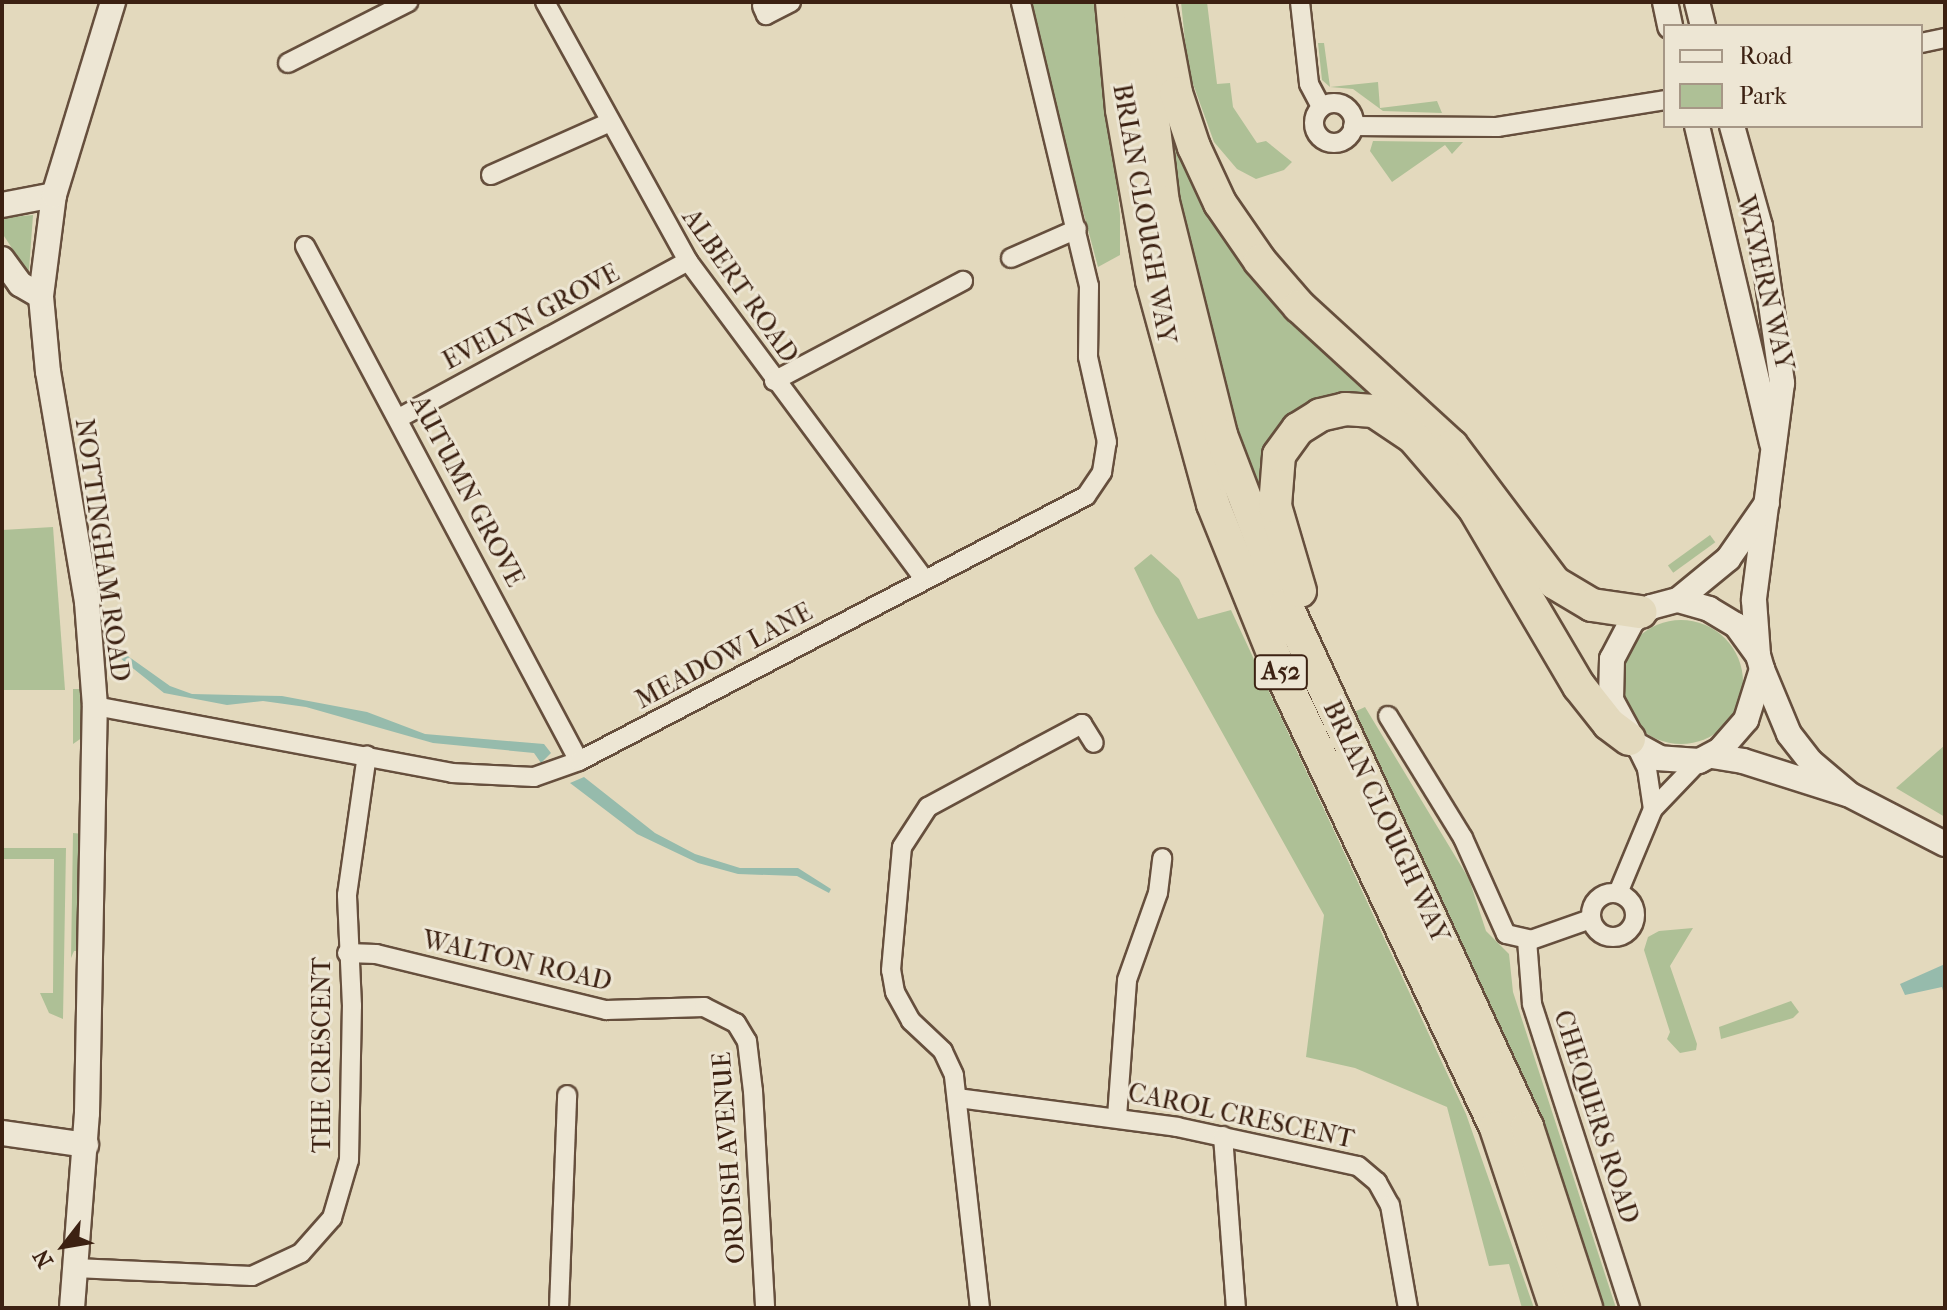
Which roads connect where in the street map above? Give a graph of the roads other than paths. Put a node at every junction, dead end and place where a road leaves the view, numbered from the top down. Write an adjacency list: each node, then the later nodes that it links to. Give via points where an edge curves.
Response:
1 (113, 2): 25 (street, NOTTINGHAM ROAD)
2 (408, 2): 17 (street)
3 (545, 2): 20 (street, ALBERT ROAD)
4 (791, 2): 12 (street, via 766,15)
5 (1021, 2): 27 (street, MEADOW LANE)
6 (1112, 2): 72 (highway, BRIAN CLOUGH WAY / A52, via 1122,110 1152,281 1213,504 1283,677 1496,1128)
7 (1139, 2): 44 (highway, BRIAN CLOUGH WAY / A52, via 1163,202 1202,371 1257,536)
8 (1159, 2): 40 (highway, via 1176,93 1194,147 1220,203 1260,261 1299,306 1452,446 1555,583 1592,605)
9 (1300, 2): 19 (street, via 1309,84)
10 (1665, 2): 13 (street)
11 (1697, 2): 14 (street)
12 (762, 6)
13 (1670, 24)
14 (1702, 24)
15 (1945, 38): 16 (street)
16 (1923, 43)
17 (288, 63)
18 (1663, 100): 21 (street, via 1497,127)
19 (1321, 107): 21 (street, via 1344,105); 21 (street, via 1314,122 1323,140 1341,141)
20 (608, 123): 24 (street); 31 (street, ALBERT ROAD)
21 (1353, 126)
22 (1697, 128): 36 (street, WYVERN WAY)
23 (1733, 128): 36 (street, WYVERN WAY, via 1760,226 1774,316 1782,383)
24 (491, 175)
25 (54, 195): 26 (street); 33 (street, NOTTINGHAM ROAD)
26 (2, 205)
27 (1077, 229): 29 (street); 38 (street, MEADOW LANE, via 1089,286 1088,357 1106,425 1106,458 1098,482 1077,502)
28 (305, 246): 35 (street, AUTUMN GROVE)
29 (1011, 258)
30 (2, 259): 33 (street, via 20,284)
31 (688, 261): 34 (street, ALBERT ROAD); 35 (street, EVELYN GROVE)
32 (963, 281): 34 (street)
33 (41, 296): 42 (street, NOTTINGHAM ROAD, via 48,372 87,602)
34 (774, 381): 38 (street, ALBERT ROAD)
35 (399, 418): 49 (street, AUTUMN GROVE)
36 (1774, 453): 37 (street, WYVERN WAY)
37 (1768, 501): 39 (street, WYVERN WAY, via 1728,559); 41 (street, WYVERN WAY, via 1754,600)
38 (924, 579): 49 (street, MEADOW LANE)
39 (1678, 600): 40 (street); 41 (street, via 1700,605 1736,625)
40 (1640, 612): 45 (street, via 1617,647 1610,672 1611,700)
41 (1760, 662): 48 (street, via 1746,720); 50 (street, via 1789,734)
42 (95, 706): 47 (street, MEADOW LANE); 64 (street, NOTTINGHAM ROAD)
43 (1388, 716): 56 (street, via 1481,872 1500,927 1510,937)
44 (1345, 735): 45 (highway, via 1285,545 1273,483 1279,455 1298,429 1345,409 1374,411 1393,420 1443,469 1503,553 1579,686 1609,724); 73 (highway, BRIAN CLOUGH WAY / A52, via 1527,1127)
45 (1632, 742): 48 (street, via 1660,758); 51 (street, via 1647,769)
46 (1094, 743): 60 (street, via 1082,724 933,804 903,841 891,970 895,992 911,1021 943,1051)
47 (367, 755): 49 (street, MEADOW LANE, via 505,778 548,774); 57 (street, THE CRESCENT, via 348,878)
48 (1705, 759): 50 (street, via 1743,761); 51 (street)
49 (579, 761)
50 (1854, 797): 52 (street)
51 (1653, 809): 54 (street)
52 (1945, 844)
53 (1162, 858): 61 (street, via 1158,893 1127,980)
54 (1618, 893): 55 (street, via 1597,898); 55 (street, via 1633,905 1630,928 1607,936)
55 (1591, 919): 56 (street)
56 (1527, 940): 74 (street, CHEQUERS ROAD, via 1525,967 1532,1004)
57 (347, 953): 58 (street, WALTON ROAD, via 376,954 606,1010 704,1007); 65 (street, THE CRESCENT, via 352,1006 349,1160 336,1208 317,1239 284,1265 244,1277)
58 (723, 1014): 69 (street, ORDISH AVENUE, via 741,1028 749,1048)
59 (567, 1095): 68 (street)
60 (958, 1098): 61 (street, CAROL CRESCENT); 70 (street)
61 (1117, 1117): 63 (street, CAROL CRESCENT)
62 (2, 1133): 64 (street)
63 (1223, 1136): 66 (street, CAROL CRESCENT, via 1337,1158 1366,1170 1390,1205); 71 (street)
64 (86, 1145): 65 (street, NOTTINGHAM ROAD)
65 (75, 1268): 67 (street, NOTTINGHAM ROAD)
66 (1402, 1307)
67 (72, 1308)
68 (559, 1308)
69 (765, 1308)
70 (980, 1308)
71 (1236, 1308)
72 (1556, 1308)
73 (1586, 1308)
74 (1630, 1308)

